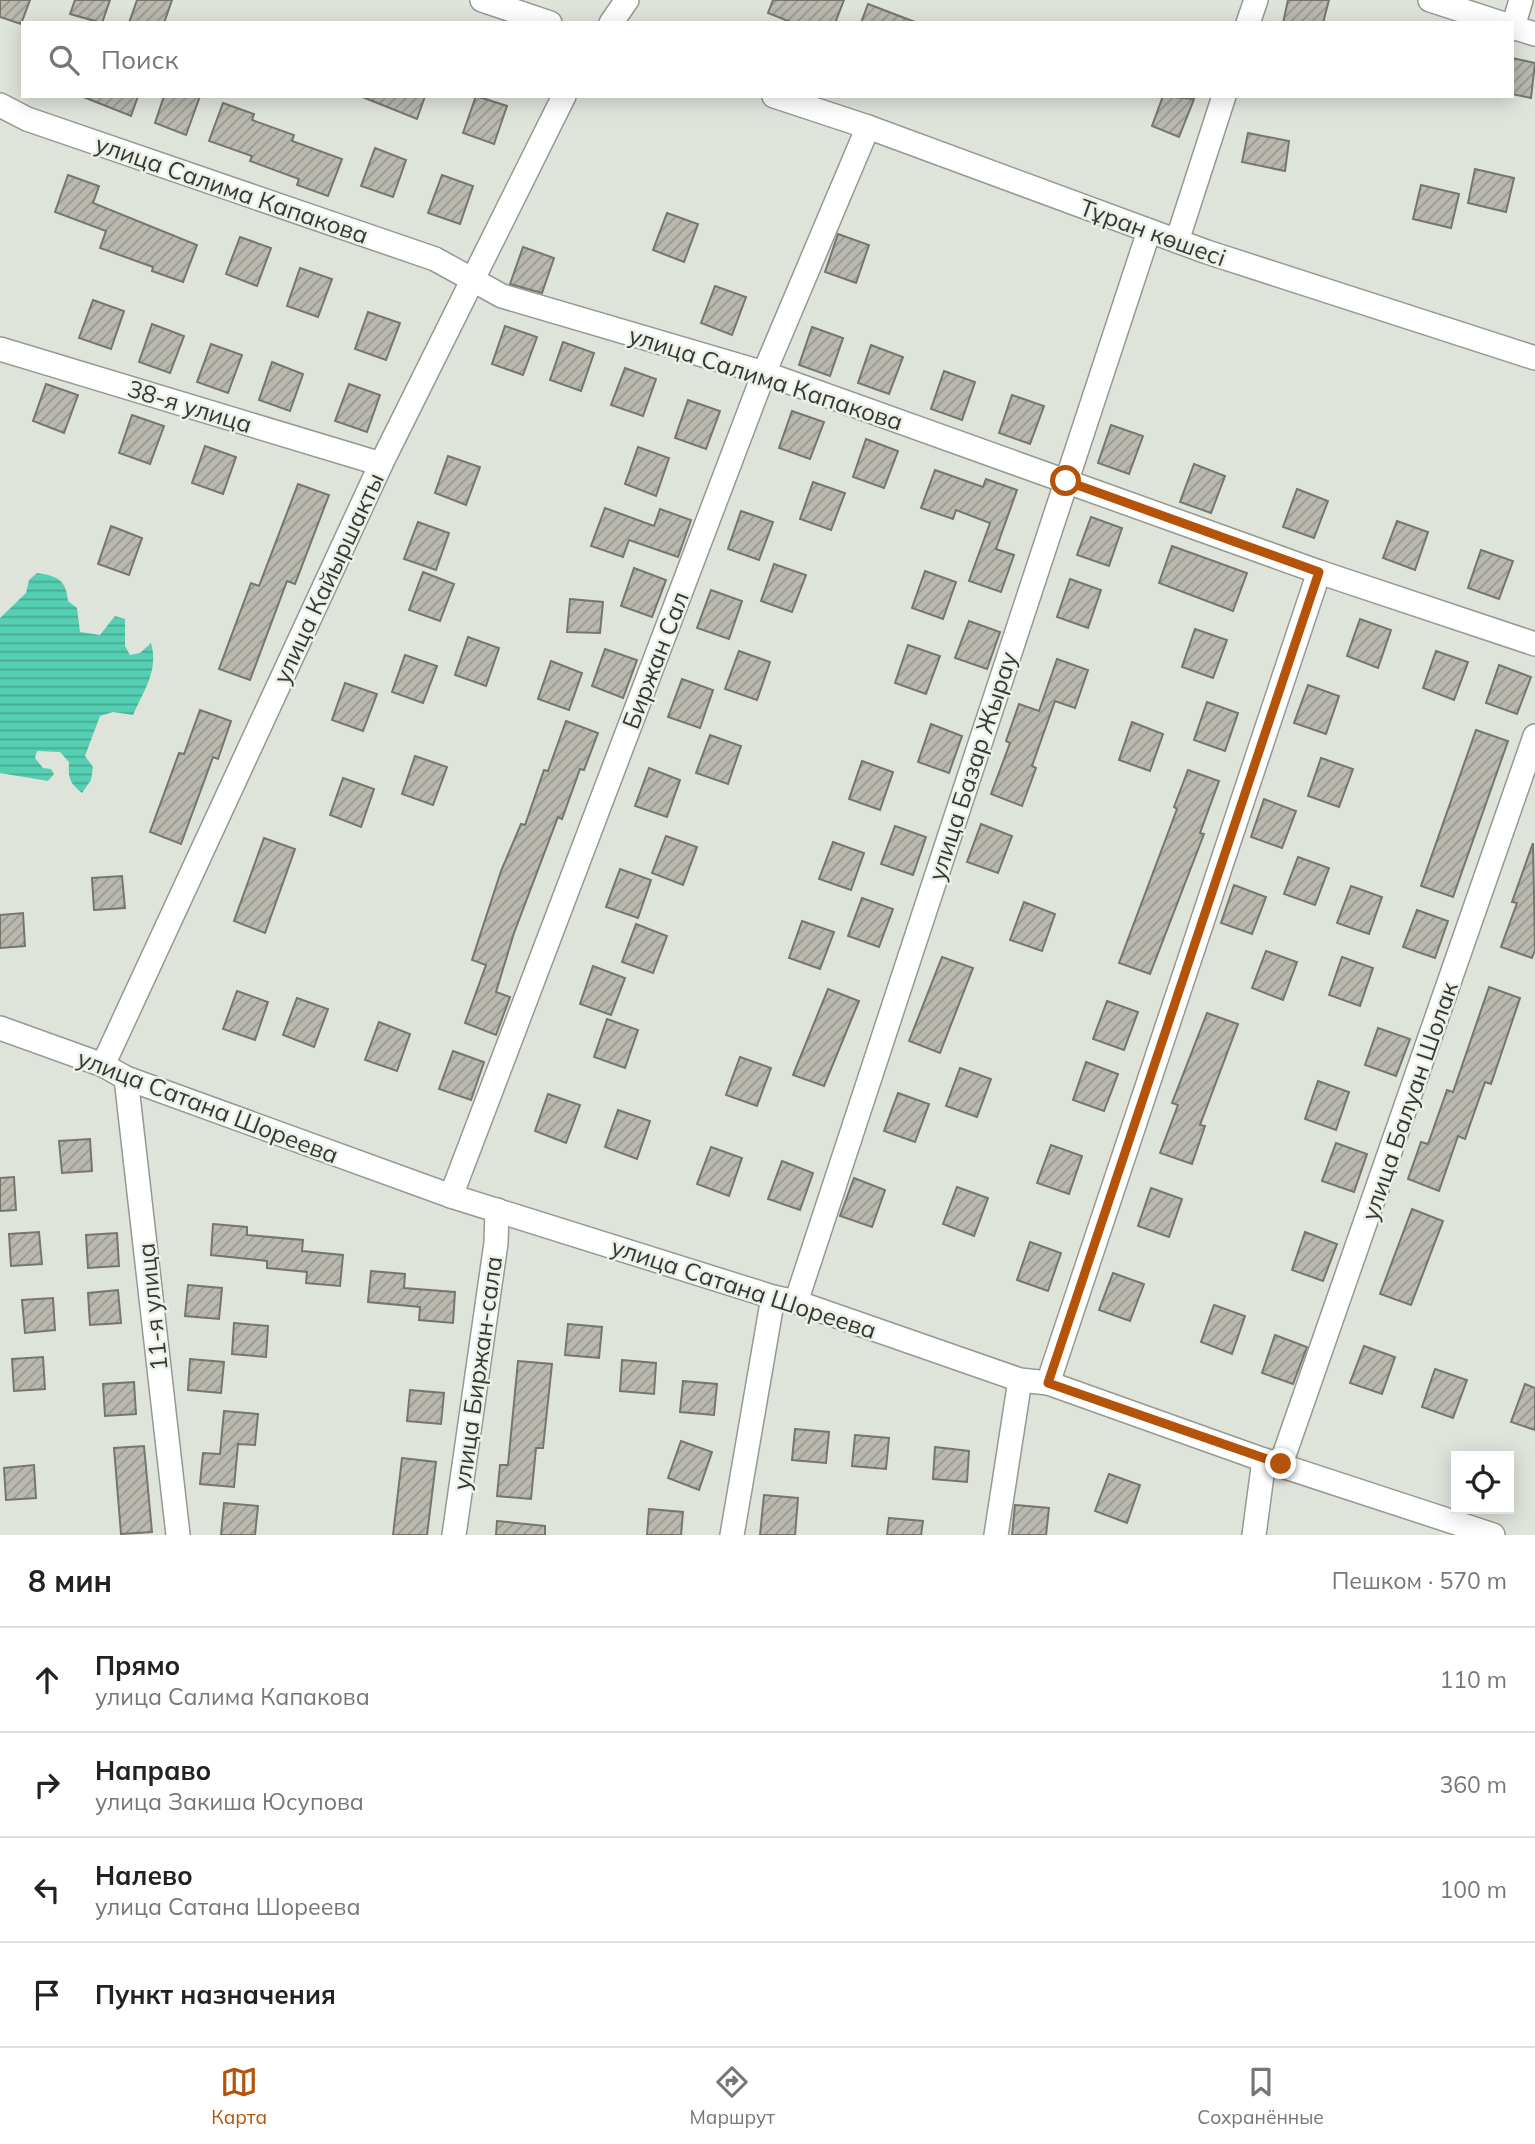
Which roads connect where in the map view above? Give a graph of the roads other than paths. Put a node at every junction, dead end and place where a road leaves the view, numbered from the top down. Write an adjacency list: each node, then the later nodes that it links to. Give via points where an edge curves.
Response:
1 (482, 0): 6 (street)
2 (627, 0): 7 (street)
3 (1256, 0): 8 (street)
4 (1430, 0): 9 (street)
5 (1521, 0): 10 (street)
6 (544, 21)
7 (612, 21)
8 (1249, 21)
9 (1494, 21)
10 (1514, 24)
11 (1514, 27): 12 (street)
12 (1535, 34)
13 (563, 98): 20 (street, улица Кайыршакты)
14 (780, 98): 17 (street, Тұран көшесі)
15 (1223, 98): 19 (street)
16 (0, 105): 20 (street, улица Салима Капакова, via 27,119 435,259)
17 (868, 127): 18 (street, Тұран көшесі); 23 (street, Биржан Сал)
18 (1149, 231): 19 (street, Тұран көшесі); 25 (street, улица Базар Жырау)
19 (1177, 241): 22 (street, Тұран көшесі)
20 (474, 278): 23 (street, улица Салима Капакова, via 502,296); 24 (street, улица Кайыршакты)
21 (0, 349): 24 (street, 38-я улица)
22 (1535, 358)
23 (764, 373): 25 (street, улица Салима Капакова); 32 (street, Биржан Сал)
24 (381, 464): 30 (street, улица Кайыршакты)
25 (1066, 481): 26 (street, улица Салима Капакова); 35 (street, улица Базар Жырау)
26 (1319, 572): 27 (street, улица Салима Капакова); 37 (street)
27 (1535, 644)
28 (1535, 736): 38 (street, улица Балуан Шолак)
29 (0, 1028): 30 (street, улица Сатана Шореева)
30 (103, 1065): 31 (street, улица Сатана Шореева)
31 (126, 1078): 32 (street, улица Сатана Шореева); 39 (street, 11-я улица)
32 (452, 1196): 33 (street, улица Сатана Шореева)
33 (497, 1210): 34 (street, улица Сатана Шореева); 40 (street, улица Биржан-сала)
34 (772, 1297): 35 (street, улица Сатана Шореева); 41 (street)
35 (796, 1302): 36 (street, улица Сатана Шореева)
36 (1020, 1380): 37 (street, улица Сатана Шореева); 42 (street)
37 (1048, 1383): 38 (street, улица Сатана Шореева)
38 (1273, 1462): 43 (street, улица Балуан Шолак); 44 (street, улица Сатана Шореева)
39 (178, 1535)
40 (454, 1535)
41 (732, 1535)
42 (996, 1535)
43 (1254, 1535)
44 (1493, 1535)

